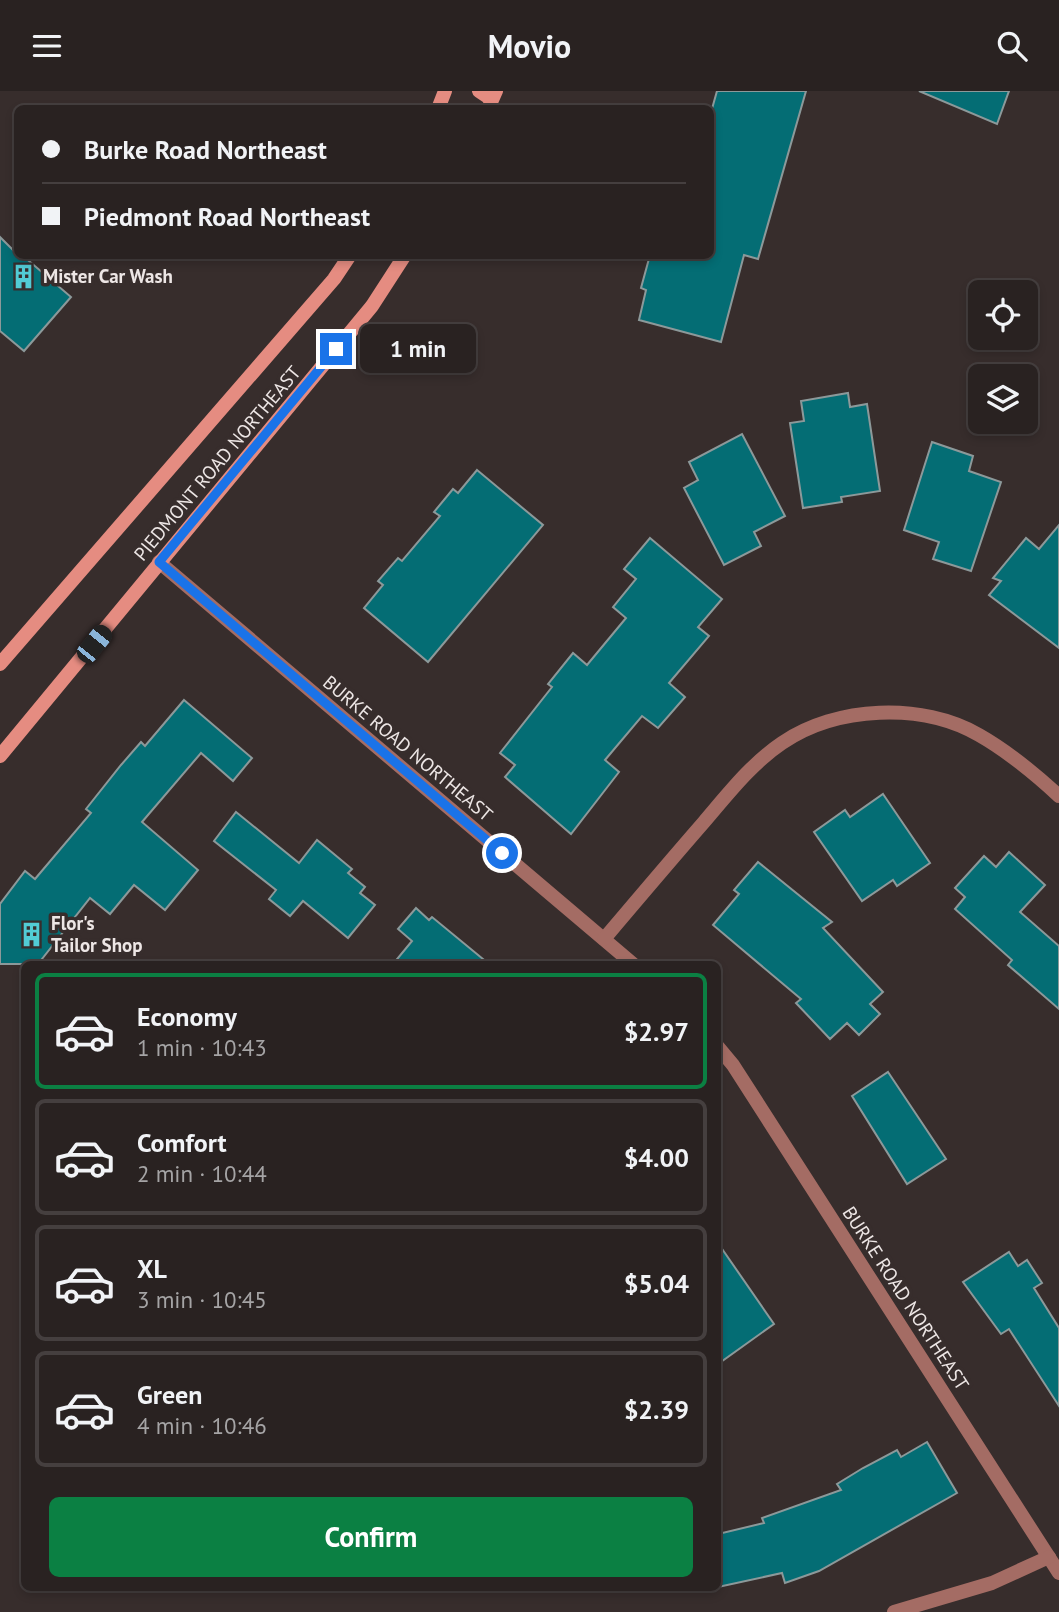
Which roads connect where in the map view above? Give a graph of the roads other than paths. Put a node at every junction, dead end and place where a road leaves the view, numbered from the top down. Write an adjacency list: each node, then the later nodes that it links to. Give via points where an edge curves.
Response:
1 (347, 259): 4 (main road, PIEDMONT ROAD NORTHEAST)
2 (402, 259): 3 (main road, PIEDMONT ROAD NORTHEAST, via 372,306)
3 (159, 562): 5 (main road, PIEDMONT ROAD NORTHEAST); 7 (street, BURKE ROAD NORTHEAST)
4 (0, 664)
5 (0, 756)
6 (1059, 796): 7 (street, via 1027,767 977,734 925,716 865,713 812,727 751,768)
7 (604, 939): 8 (street, BURKE ROAD NORTHEAST)
8 (630, 961)
9 (721, 1051): 10 (street, BURKE ROAD NORTHEAST)
10 (1049, 1557): 11 (street, BURKE ROAD NORTHEAST); 12 (street, via 992,1583)
11 (1059, 1573)
12 (894, 1612)

